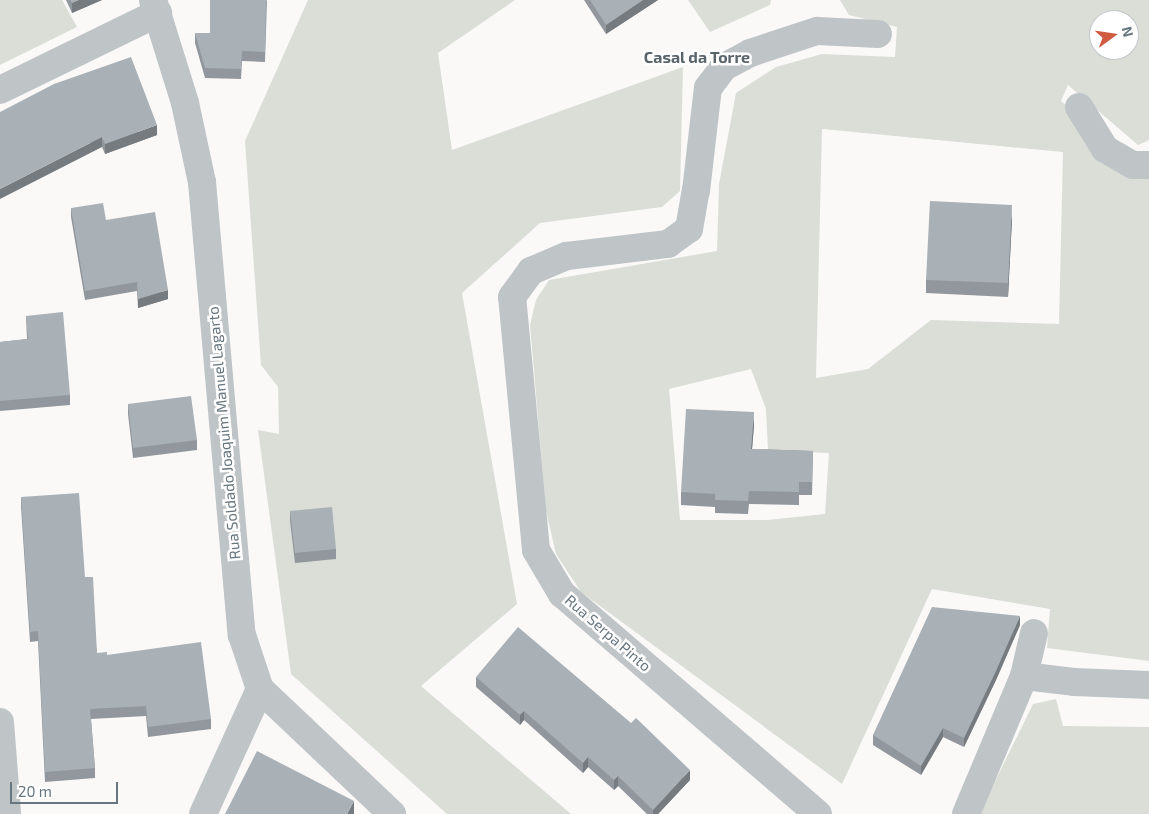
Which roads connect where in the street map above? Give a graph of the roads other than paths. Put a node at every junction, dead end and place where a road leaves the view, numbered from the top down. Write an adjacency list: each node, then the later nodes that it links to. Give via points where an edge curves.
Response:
1 (156, 6): 3 (street); 9 (street, Rua Soldado Joaquim Manuel Lagarto, via 185,102 202,182 242,635)
2 (878, 34): 14 (street, Rua Serpa Pinto, via 817,30 750,53 724,67 708,88 689,229 668,244 567,256 531,271 512,297 536,550 562,594)
3 (0, 90)
4 (1079, 107): 5 (street, via 1105,149 1133,165)
5 (1149, 165)
6 (1034, 633): 7 (street)
7 (1024, 676): 8 (street); 15 (street)
8 (1149, 685)
9 (260, 689): 12 (street); 13 (street, Rua Soldado Joaquim Manuel Lagarto)
10 (0, 722): 11 (street)
11 (7, 814)
12 (203, 814)
13 (392, 814)
14 (817, 814)
15 (966, 814)

